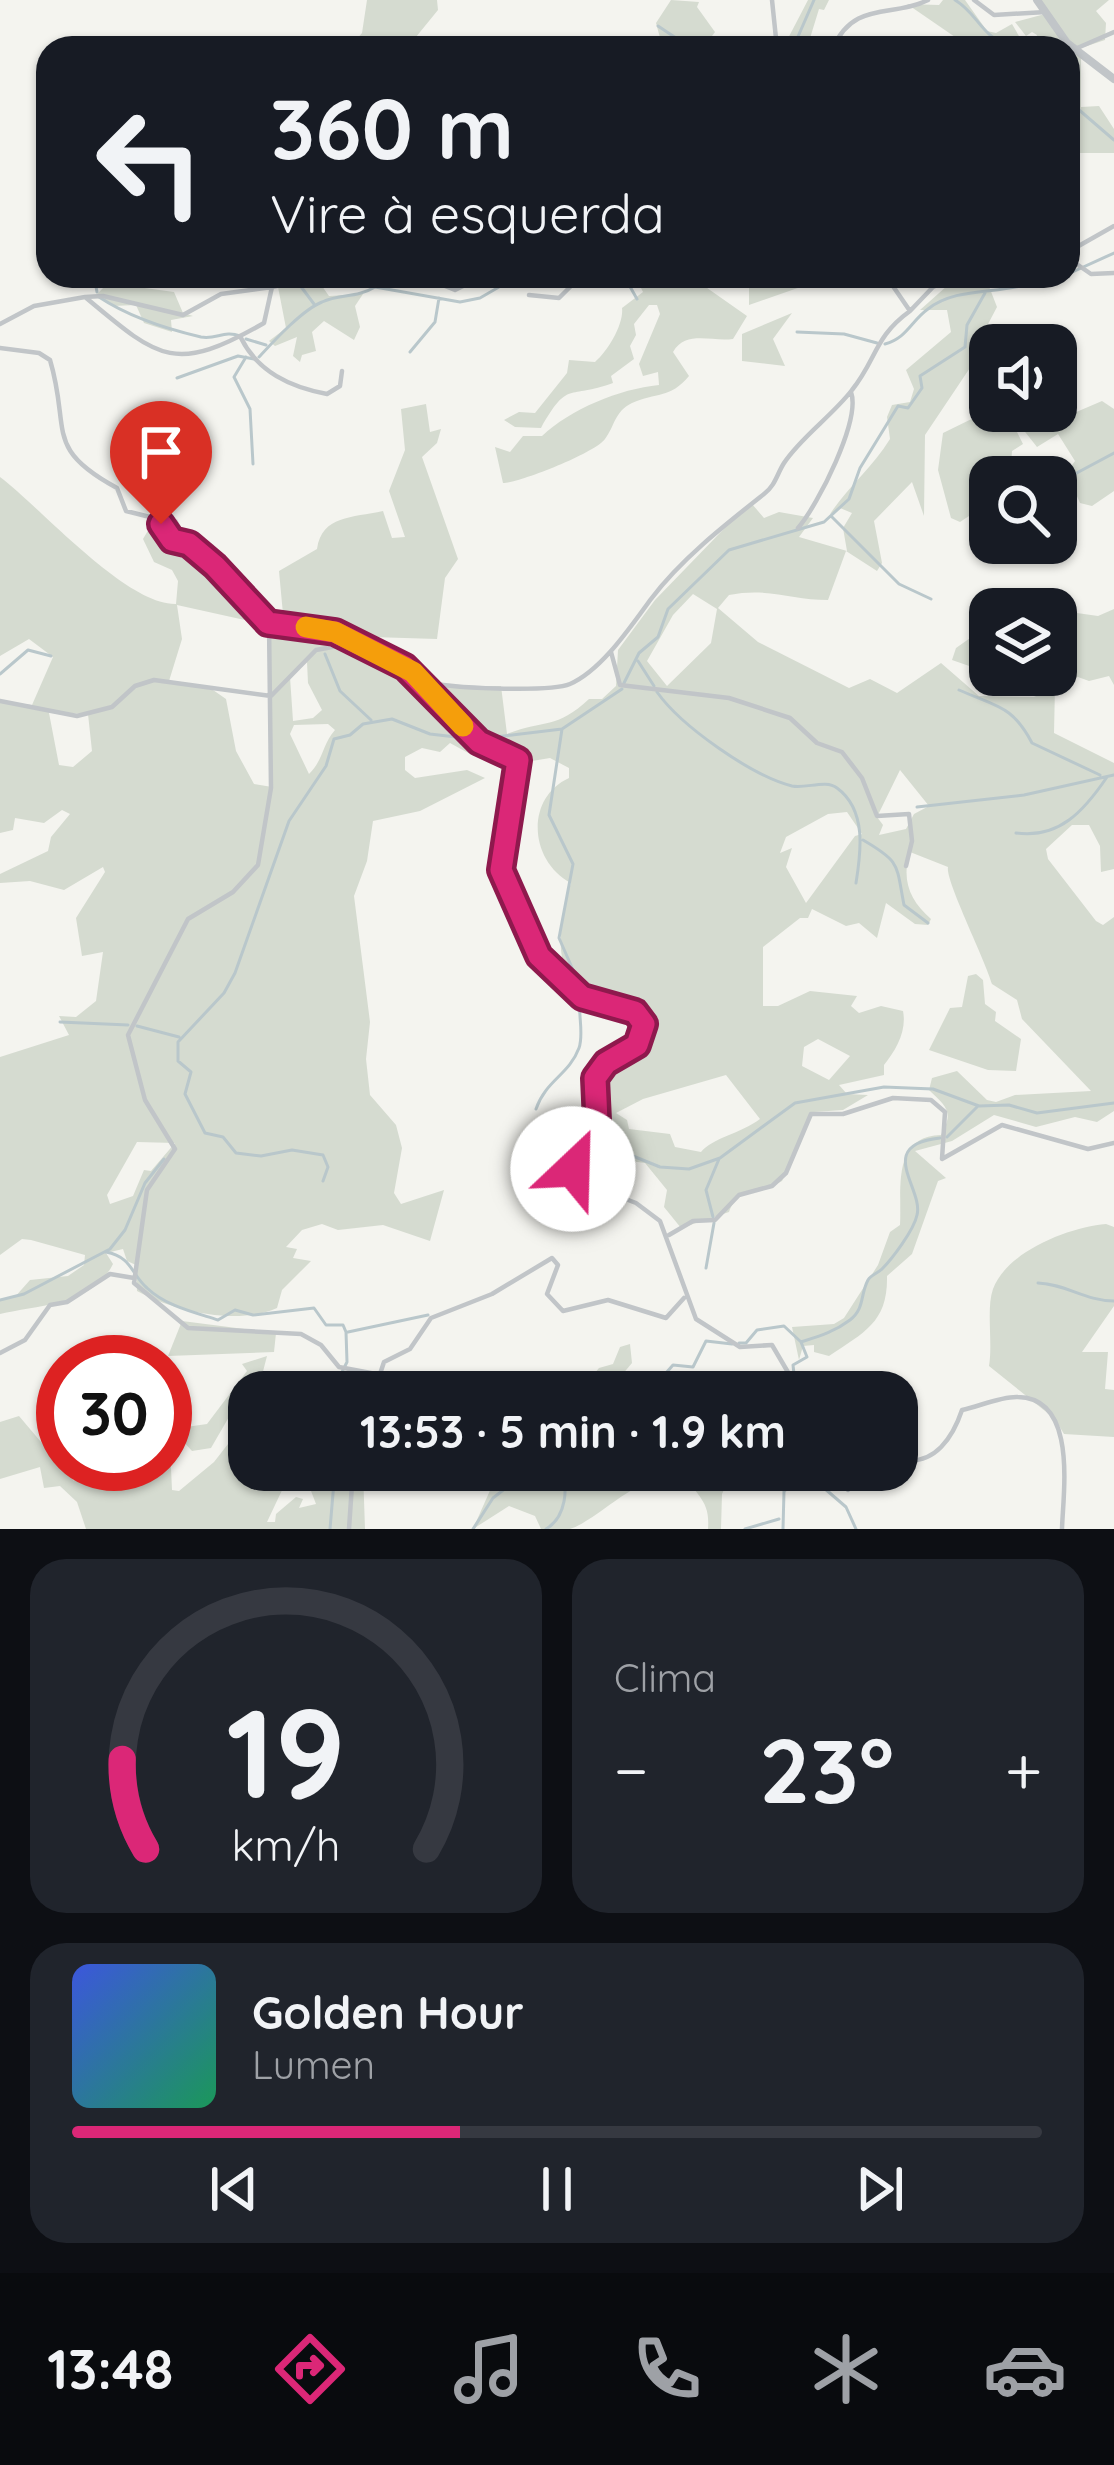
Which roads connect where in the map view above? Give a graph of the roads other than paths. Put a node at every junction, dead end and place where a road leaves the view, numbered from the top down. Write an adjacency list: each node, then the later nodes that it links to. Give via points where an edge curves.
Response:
1 (772, 0): 7 (street)
2 (928, 0): 8 (street, via 875,8)
3 (974, 0): 5 (street, via 1001,16)
4 (1037, 0): 5 (street)
5 (1046, 12): 9 (street)
6 (1114, 32): 10 (street)
7 (776, 36)
8 (839, 36)
9 (1065, 36)
10 (1080, 47)
11 (1080, 53): 12 (street)
12 (1114, 79)
13 (1114, 226): 14 (street)
14 (1080, 247)
15 (1080, 265): 16 (street, via 1091,274)
16 (1114, 273)
17 (260, 288): 23 (street, via 217,295 183,315)
18 (272, 288): 26 (street, via 266,320)
19 (569, 288): 22 (street, via 559,298)
20 (894, 288): 24 (street)
21 (932, 288): 24 (street)
22 (529, 295)
23 (85, 297): 25 (street, via 29,308); 26 (street, via 133,338 177,356)
24 (910, 311): 29 (street, via 878,340)
25 (0, 324)
26 (241, 338): 28 (street, via 268,374 289,384 329,394)
27 (0, 348): 31 (street, via 47,356 73,461 117,488 126,511 154,517 170,538 189,544)
28 (342, 370)
29 (851, 392): 30 (street, via 854,417 826,488); 33 (street, via 786,460 769,490 652,598)
30 (798, 528)
31 (268, 623): 32 (street, via 331,630); 35 (street)
32 (354, 643): 34 (street); 35 (street, via 316,650)
33 (611, 652): 34 (street, via 565,685); 37 (street, via 620,685 685,690 782,714 842,752 877,816 909,814)
34 (423, 680): 39 (street, via 479,742 519,762 501,870 539,956 582,997 635,1012 644,1024 637,1045 595,1078 597,1121 573,1165 584,1186 636,1203)
35 (271, 696): 36 (street, via 154,680 115,706 76,716); 40 (street, via 271,788 256,870 188,919 128,1035 145,1100 175,1149 147,1190)
36 (0, 701)
37 (906, 866)
38 (1114, 1143): 39 (street, via 1088,1149 1002,1125 942,1159 945,1112 931,1100 823,1110 811,1114 796,1159 777,1184 739,1195 715,1220)
39 (669, 1235): 41 (street)
40 (135, 1271): 42 (street, via 110,1274 50,1305 25,1340); 43 (street, via 140,1292 188,1328 301,1334)
41 (684, 1298): 44 (street, via 666,1318 608,1300 563,1311 547,1294 552,1258 431,1318 410,1349); 45 (street, via 696,1319 740,1346 772,1345)
42 (0, 1353)
43 (357, 1371)
44 (378, 1371)
45 (786, 1371)
46 (918, 1460): 49 (street, via 954,1435 962,1410 1019,1396 1063,1437)
47 (351, 1491): 48 (street)
48 (349, 1529)
49 (1062, 1529)

